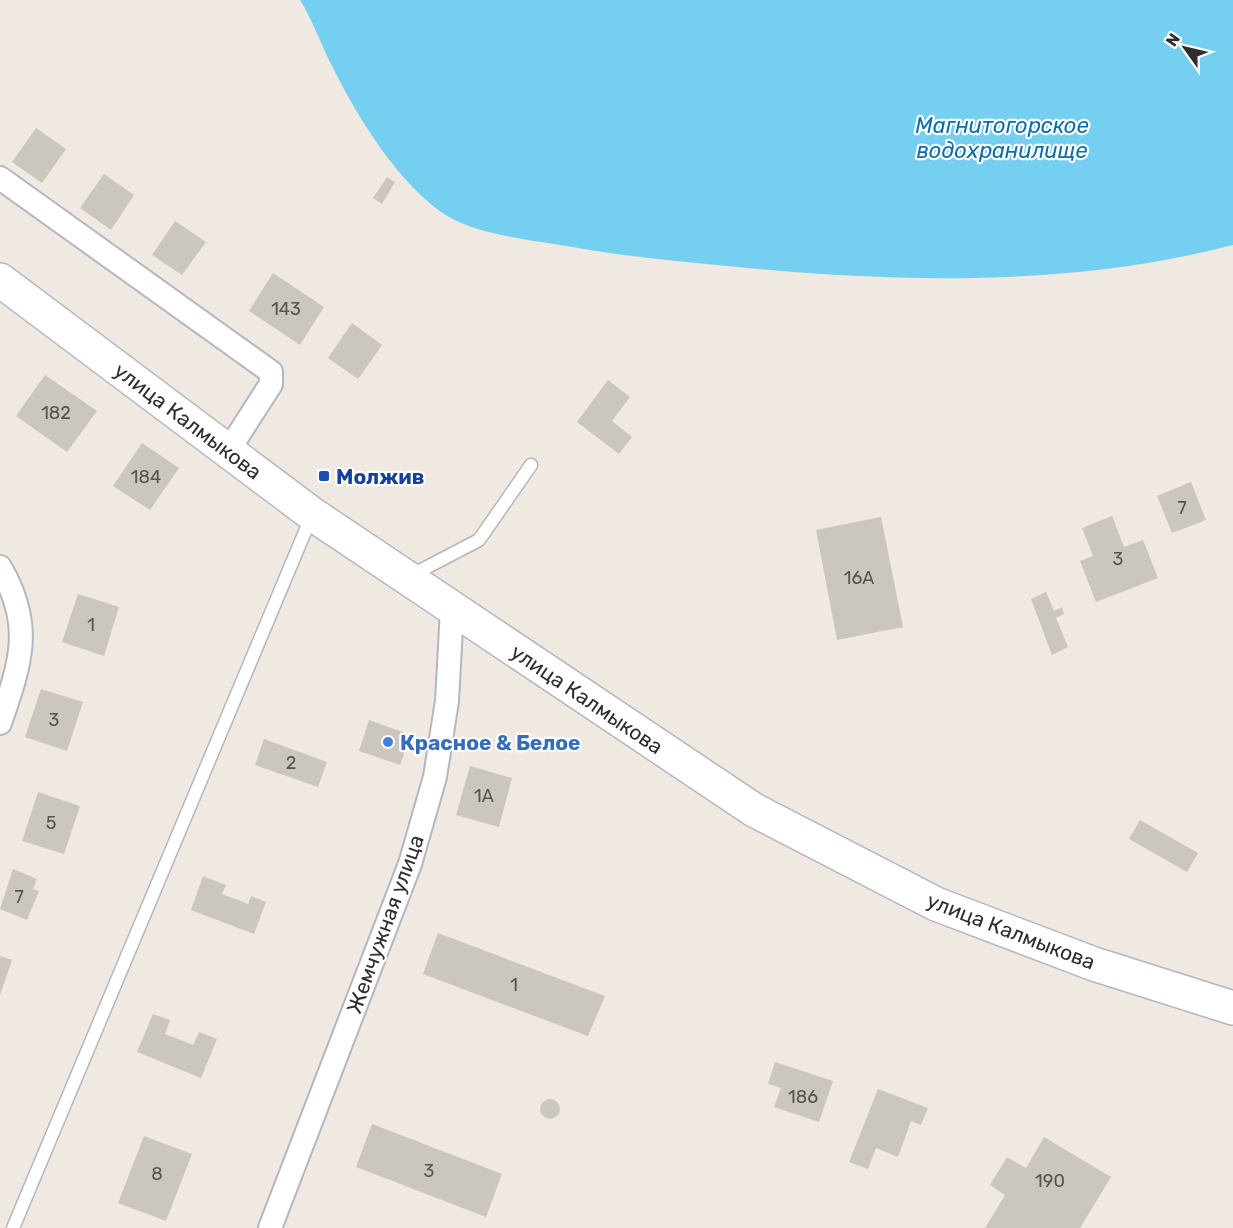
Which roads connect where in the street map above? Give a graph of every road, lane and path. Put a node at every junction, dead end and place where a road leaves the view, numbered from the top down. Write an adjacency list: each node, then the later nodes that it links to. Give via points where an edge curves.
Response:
1 (0, 178): 3 (street, via 271,372 271,384)
2 (0, 280): 3 (main road, улица Калмыкова)
3 (228, 451): 5 (main road, улица Калмыкова)
4 (531, 465): 7 (lane, via 479,540)
5 (312, 514): 7 (main road, улица Калмыкова); 11 (lane)
6 (0, 567): 9 (street, via 15,592 22,628 16,677)
7 (406, 578): 8 (main road, улица Калмыкова)
8 (452, 609): 10 (main road, улица Калмыкова, via 754,810 936,904 1094,964); 12 (street, Жемчужная улица, via 447,701 435,777 410,864)
9 (0, 723)
10 (1233, 1008)
11 (13, 1228)
12 (270, 1228)

